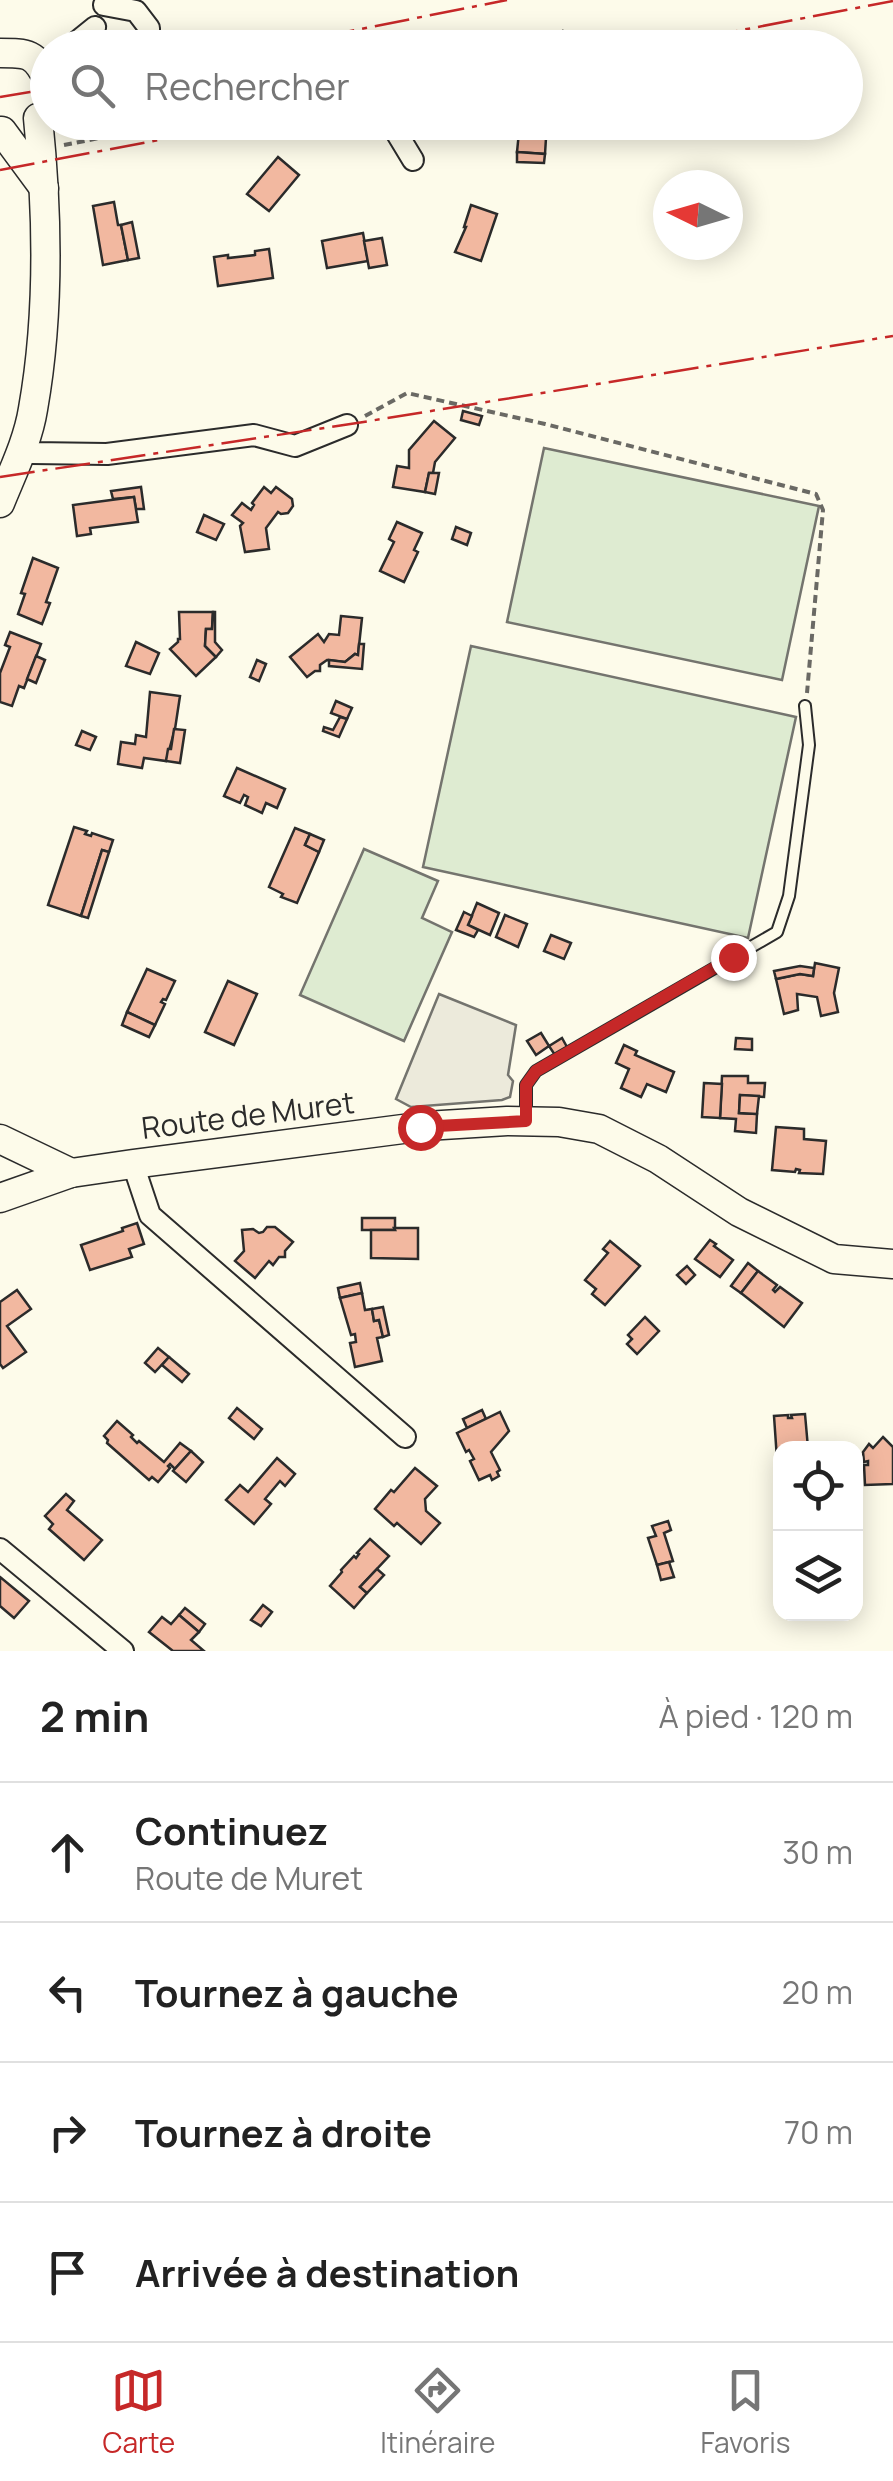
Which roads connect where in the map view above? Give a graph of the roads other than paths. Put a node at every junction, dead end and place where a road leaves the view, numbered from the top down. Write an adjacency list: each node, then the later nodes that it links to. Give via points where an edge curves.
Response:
1 (106, 3): 2 (street); 5 (street, via 136,11)
2 (95, 27): 3 (street); 4 (street)
3 (91, 30)
4 (93, 30)
5 (149, 30)
6 (0, 53): 7 (street)
7 (30, 56)
8 (30, 125): 9 (street)
9 (1, 131): 13 (street)
10 (42, 140): 13 (street)
11 (401, 140): 12 (street)
12 (413, 160)
13 (44, 189): 15 (street, via 46,285 33,412)
14 (347, 425): 15 (street, via 294,446 254,435 107,454)
15 (21, 450): 16 (street)
16 (0, 503)
17 (805, 706): 18 (lane, via 810,745 789,896 777,932 536,1071 526,1085)
18 (526, 1121): 20 (street, Route de Muret, via 426,1126); 23 (street, Route de Muret, via 599,1129 834,1259)
19 (10, 1144): 21 (street); 22 (street)
20 (133, 1164): 21 (street, Route de Muret); 24 (street, via 150,1214)
21 (71, 1173): 22 (street, Route de Muret)
22 (12, 1194)
23 (893, 1264)
24 (405, 1436)
25 (0, 1549): 26 (street)
26 (123, 1651)

